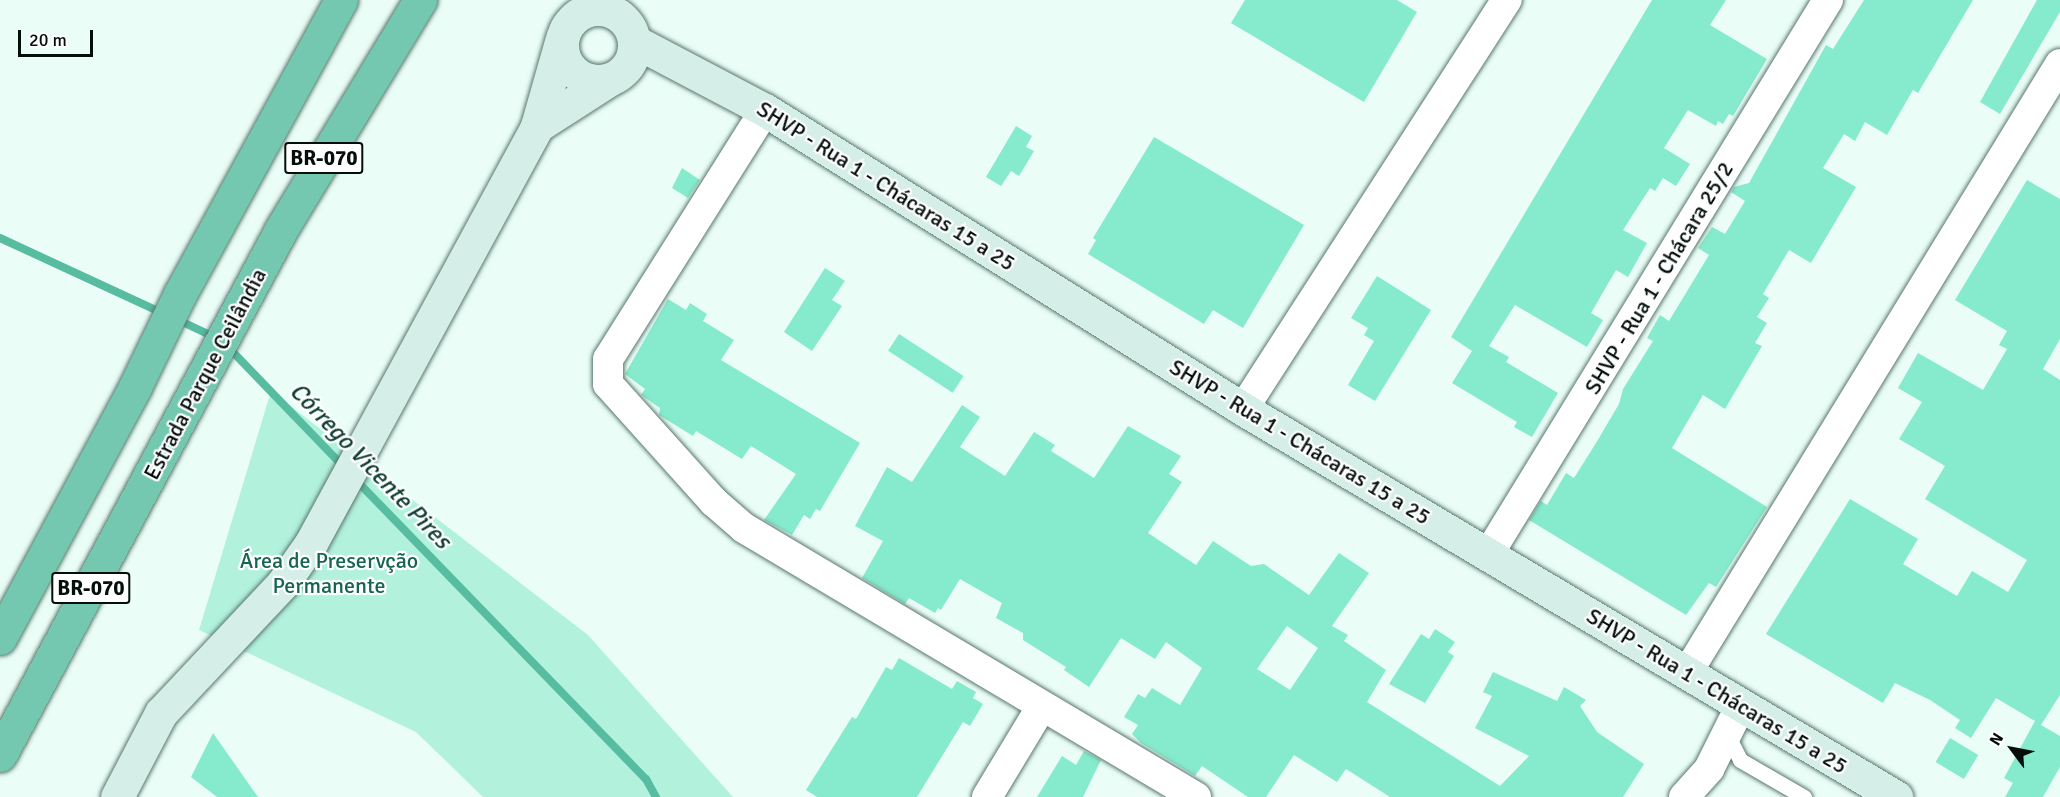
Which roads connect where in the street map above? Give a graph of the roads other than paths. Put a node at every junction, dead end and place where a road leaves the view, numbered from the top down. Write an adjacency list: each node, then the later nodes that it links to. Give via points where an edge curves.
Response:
1 (341, 0): 14 (highway, BR-070, via 180,294 135,387)
2 (420, 0): 19 (highway, Estrada Parque Ceilândia / BR-070, via 282,228)
3 (1507, 0): 12 (street)
4 (1828, 0): 13 (street, SHVP - Rua 1 - Chácara 25/2)
5 (579, 11): 6 (street, via 626,21); 8 (street, via 564,59 570,69 590,81); 11 (street)
6 (634, 41): 8 (street, via 631,58); 9 (street, SHVP - Rua 1 - Chácaras 15 a 25)
7 (2060, 64): 15 (street)
8 (614, 78): 9 (street, SHVP - Rua 1 - Chácaras 15 a 25); 11 (street)
9 (707, 81): 10 (street, SHVP - Rua 1 - Chácaras 15 a 25)
10 (765, 110): 12 (street, SHVP - Rua 1 - Chácaras 15 a 25); 17 (street, via 608,359 608,384 714,502 744,528)
11 (537, 126): 21 (street, via 311,543 283,583 160,713)
12 (1243, 410): 13 (street, SHVP - Rua 1 - Chácaras 15 a 25)
13 (1488, 555): 15 (street, SHVP - Rua 1 - Chácaras 15 a 25)
14 (0, 639)
15 (1687, 673): 16 (street, SHVP - Rua 1 - Chácaras 15 a 25)
16 (1741, 705): 18 (street); 20 (street, SHVP - Rua 1 - Chácaras 15 a 25)
17 (1042, 706): 22 (street); 23 (street)
18 (1727, 734): 24 (street, via 1709,769); 25 (lane, via 1740,760)
19 (0, 755)
20 (1877, 792)
21 (117, 797)
22 (987, 797)
23 (1196, 797)
24 (1684, 797)
25 (1804, 797)

